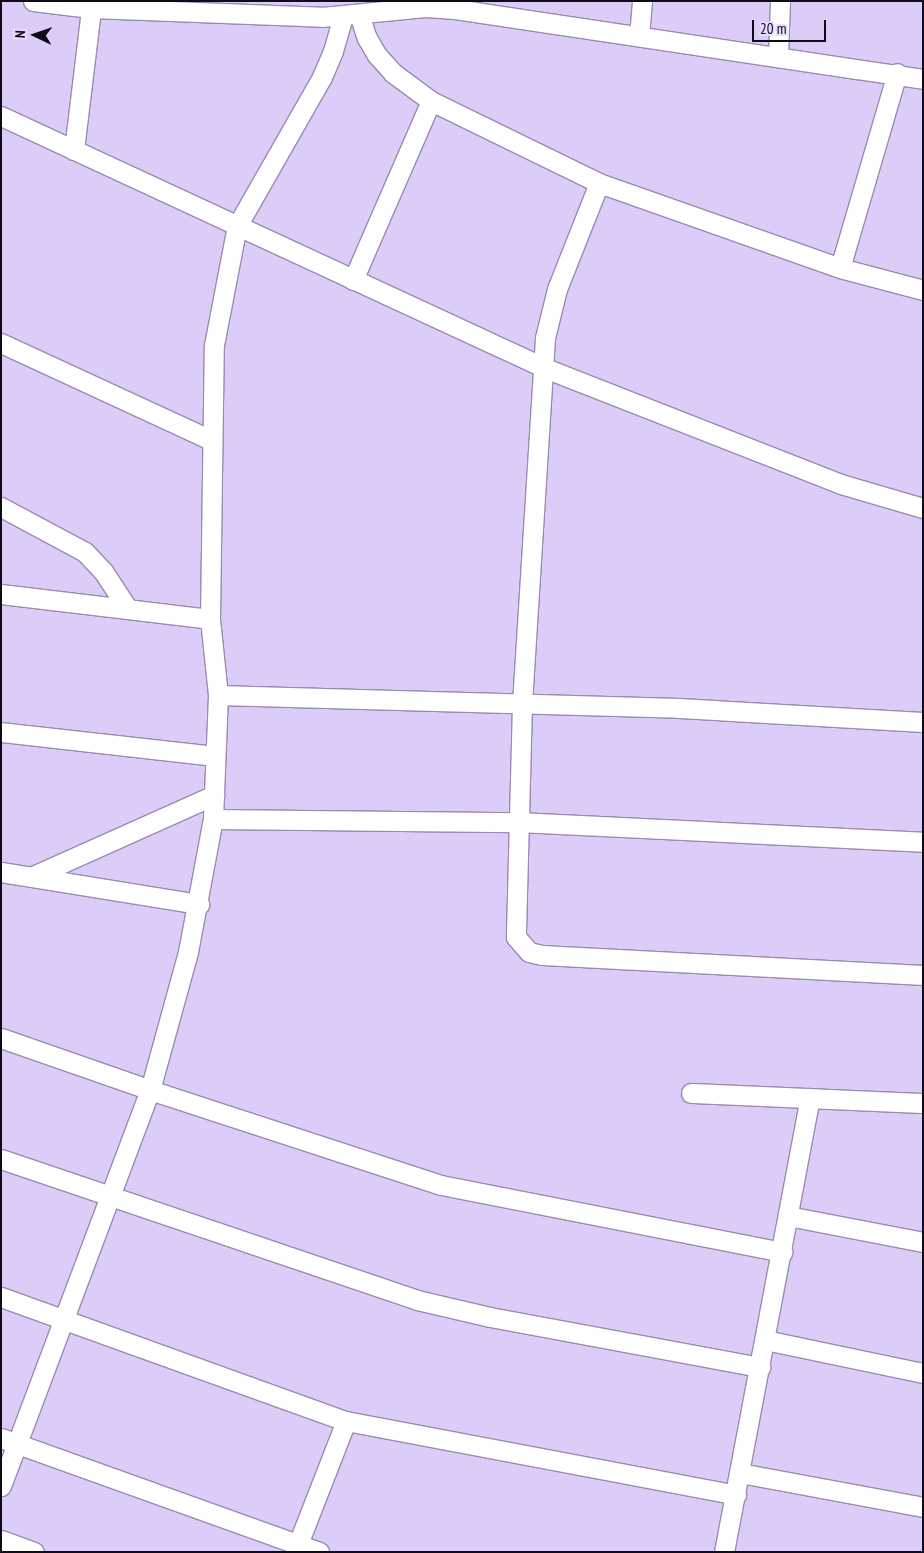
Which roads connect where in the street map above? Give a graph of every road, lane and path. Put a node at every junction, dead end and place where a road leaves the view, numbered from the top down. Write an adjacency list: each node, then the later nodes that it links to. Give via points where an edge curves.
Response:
1 (33, 1): 5 (street)
2 (642, 1): 7 (street)
3 (780, 1): 8 (street)
4 (426, 4): 6 (street); 7 (street)
5 (92, 5): 6 (street); 13 (street)
6 (351, 15): 11 (street, via 393,73); 15 (street, via 322,77)
7 (639, 36): 8 (street)
8 (778, 56): 9 (street)
9 (897, 73): 10 (street); 16 (street)
10 (923, 79)
11 (431, 101): 14 (street); 17 (street)
12 (1, 116): 13 (street)
13 (74, 150): 15 (street)
14 (599, 183): 16 (street); 20 (street, via 557,289 547,328)
15 (238, 226): 17 (street); 21 (street, via 214,346)
16 (840, 268): 18 (street)
17 (353, 280): 20 (street)
18 (923, 290)
19 (1, 343): 21 (street)
20 (544, 368): 23 (street, via 841,484); 28 (street)
21 (211, 440): 26 (street)
22 (1, 507): 25 (street, via 85,552 103,571)
23 (923, 508)
24 (1, 594): 25 (street)
25 (128, 609): 26 (street)
26 (210, 619): 27 (street)
27 (218, 695): 28 (street); 31 (street)
28 (522, 703): 29 (street); 34 (street)
29 (923, 722)
30 (1, 732): 31 (street)
31 (215, 756): 32 (street)
32 (214, 795): 33 (street); 37 (street)
33 (213, 820): 34 (street); 38 (street)
34 (518, 822): 35 (street); 39 (street, via 516,937 529,952 551,956)
35 (923, 842)
36 (1, 872): 37 (street)
37 (31, 877): 38 (street)
38 (199, 904): 41 (street)
39 (923, 975)
40 (1, 1038): 41 (street)
41 (150, 1090): 46 (street); 49 (street, via 441,1185)
42 (691, 1093): 43 (street)
43 (810, 1098): 44 (street); 47 (street)
44 (923, 1104)
45 (1, 1159): 46 (street)
46 (110, 1197): 51 (street); 53 (street, via 425,1302)
47 (788, 1216): 48 (street); 49 (street)
48 (923, 1242)
49 (782, 1252): 52 (street)
50 (1, 1297): 51 (street)
51 (64, 1318): 55 (street); 56 (street)
52 (765, 1340): 53 (street); 54 (street)
53 (760, 1367): 57 (street)
54 (923, 1373)
55 (346, 1421): 59 (street); 62 (street)
56 (9, 1441): 58 (street); 62 (street)
57 (740, 1473): 59 (street); 60 (street)
58 (1, 1486)
59 (736, 1495): 65 (street)
60 (923, 1507)
61 (1, 1540): 63 (street)
62 (298, 1544): 64 (street)
63 (34, 1552)
64 (319, 1552)
65 (724, 1552)

